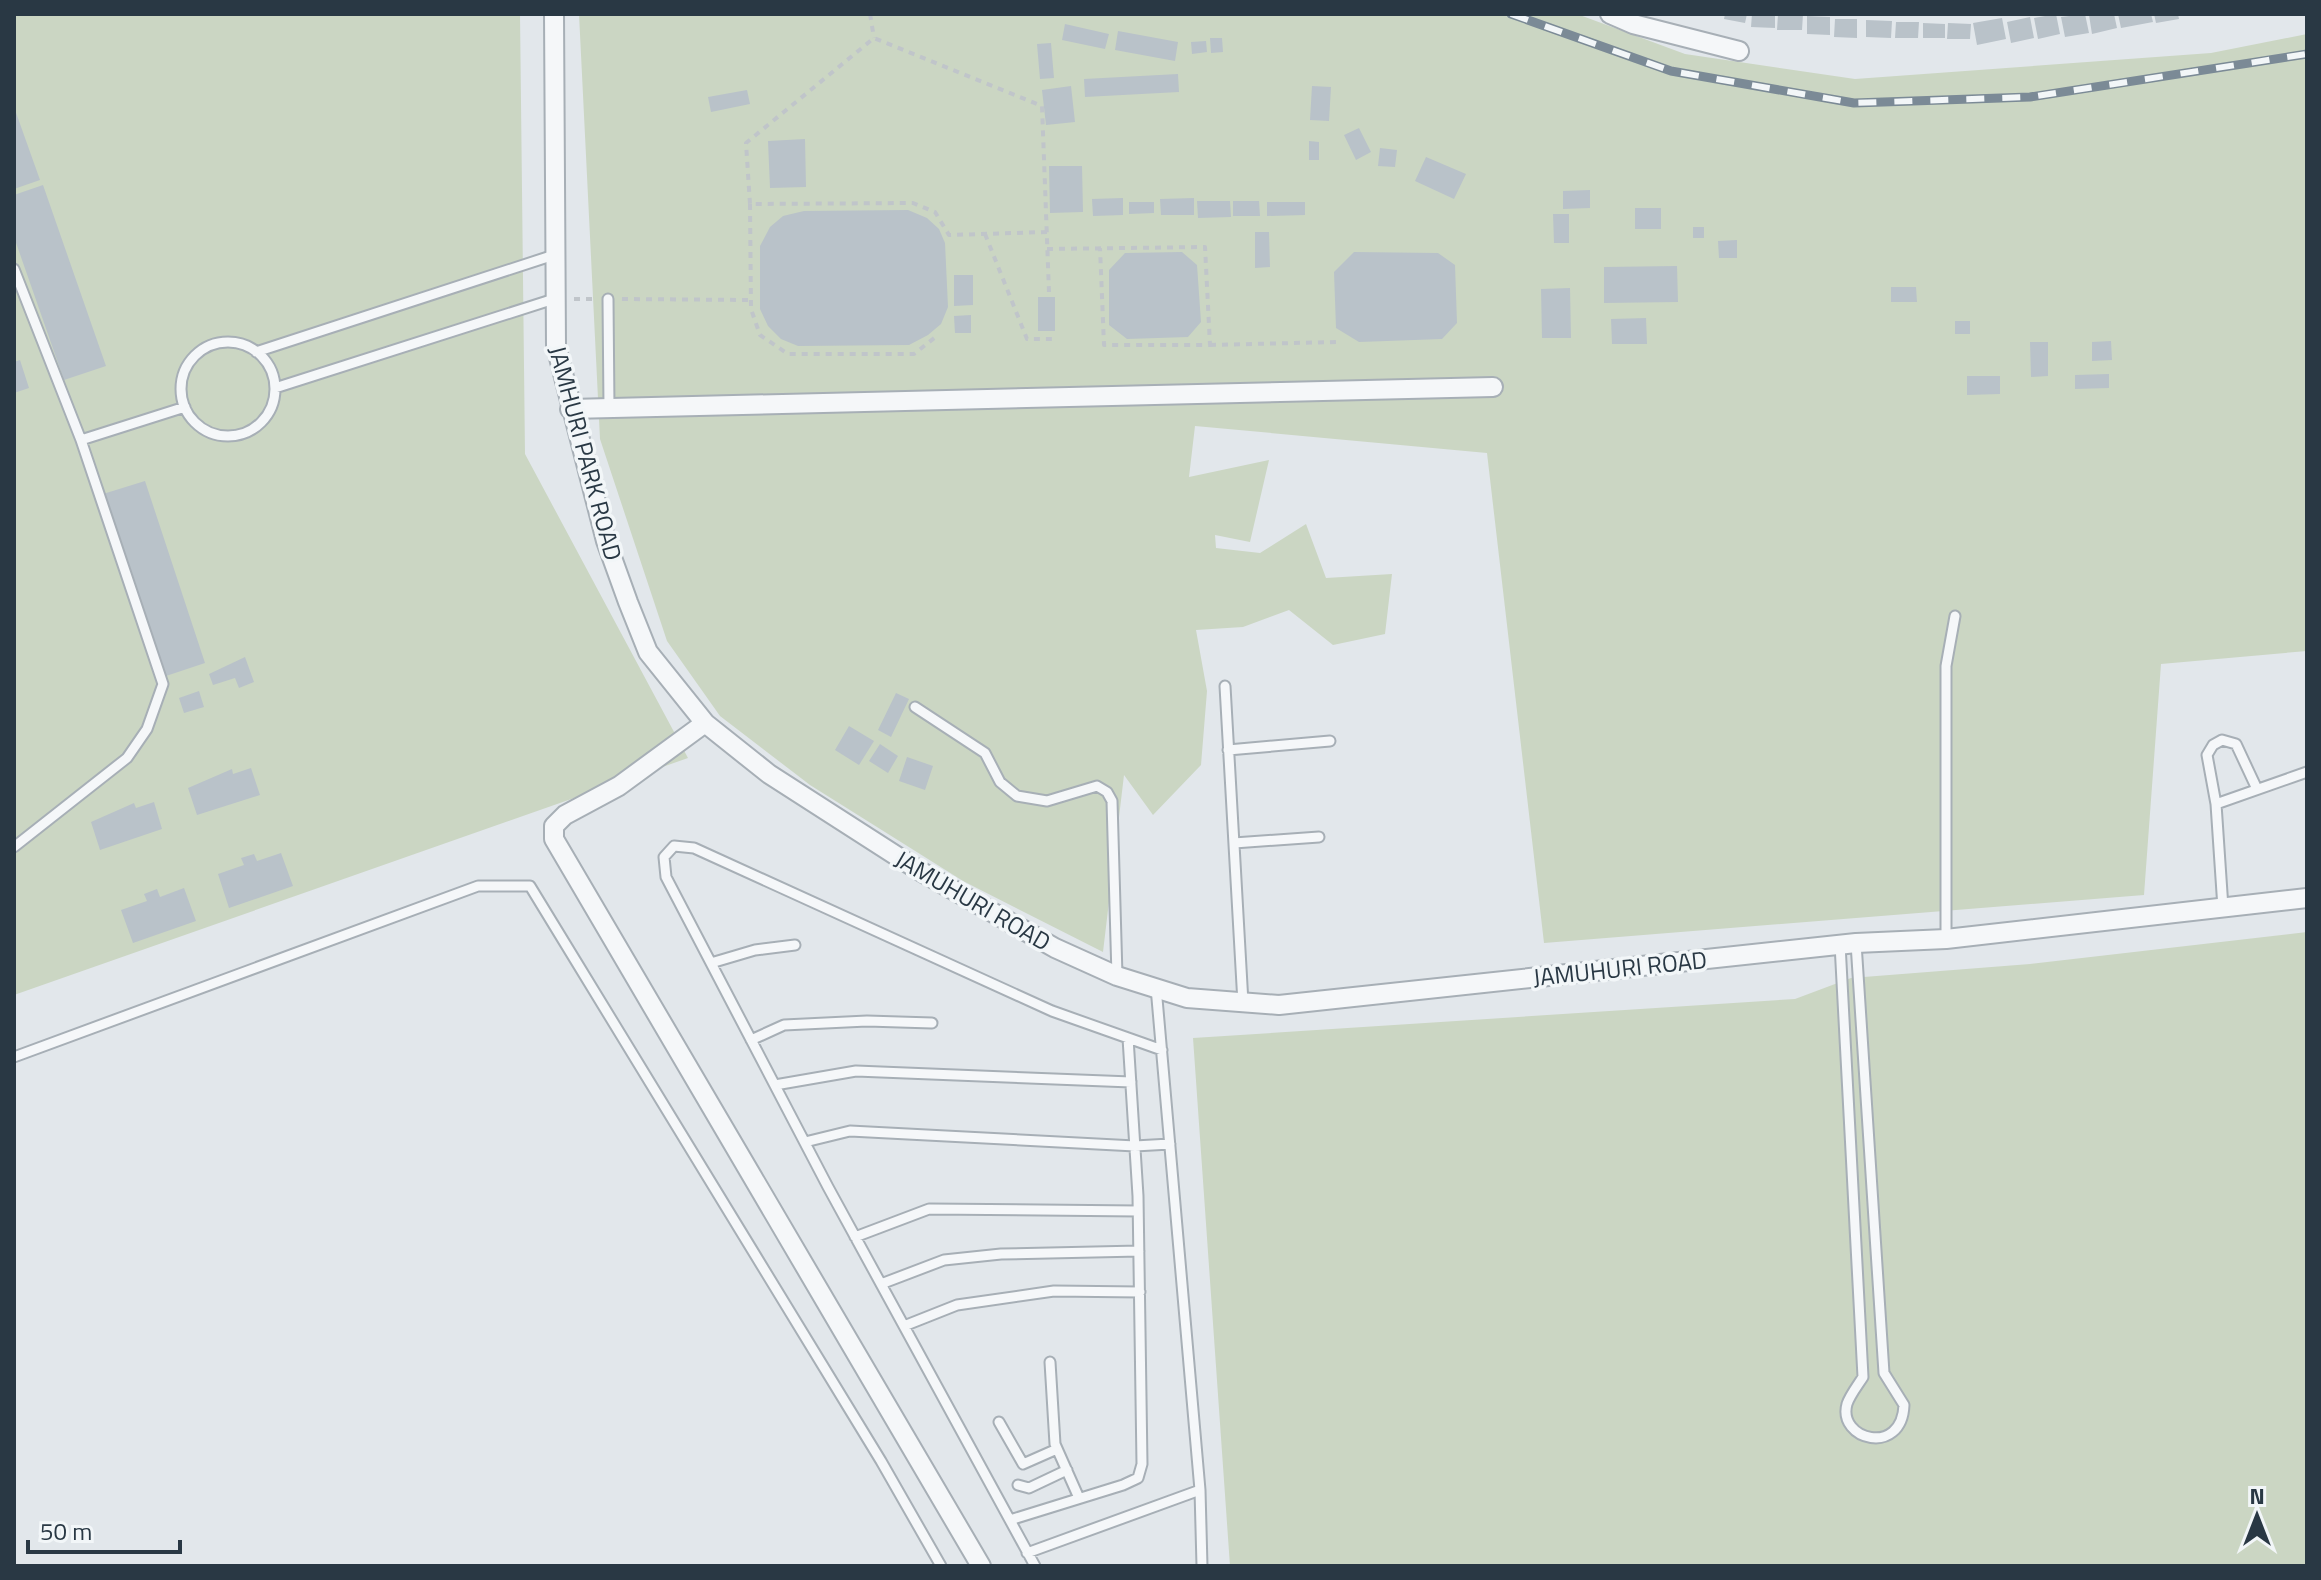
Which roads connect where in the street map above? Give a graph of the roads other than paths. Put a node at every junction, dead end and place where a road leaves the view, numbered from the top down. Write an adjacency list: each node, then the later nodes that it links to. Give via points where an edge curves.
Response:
1 (554, 14): 4 (street, JAMHURI PARK ROAD)
2 (1610, 14): 3 (street)
3 (1739, 51)
4 (554, 255): 6 (street, JAMHURI PARK ROAD); 8 (lane)
5 (14, 269): 14 (lane)
6 (554, 299): 10 (lane); 13 (street, JAMHURI PARK ROAD, via 556,346)
7 (608, 299): 12 (lane)
8 (256, 352): 10 (lane, via 273,373); 11 (lane, via 221,342 193,357 181,387)
9 (1493, 387): 12 (street)
10 (275, 388): 11 (lane, via 267,416 243,434 214,434 200,427)
11 (185, 407): 14 (lane)
12 (609, 408): 13 (street)
13 (570, 409): 18 (street, JAMHURI PARK ROAD, via 606,541 648,652)
14 (81, 440): 26 (lane, via 163,684 147,729 127,758)
15 (1955, 616): 29 (lane, via 1946,666)
16 (1225, 686): 20 (lane)
17 (915, 707): 33 (lane, via 985,753 1000,782 1017,796 1047,801 1097,786 1107,792 1112,801)
18 (705, 723): 33 (street, JAMUHURI ROAD, via 769,774 920,871 1055,948); 62 (street, via 619,786 565,815 554,826 554,839)
19 (1330, 741): 20 (lane)
20 (1228, 750): 25 (lane)
21 (2307, 772): 22 (lane)
22 (2257, 789): 23 (lane); 23 (lane, via 2236,744 2222,740 2207,755)
23 (2216, 804): 28 (lane)
24 (1319, 837): 25 (lane)
25 (1234, 843): 35 (lane)
26 (14, 847)
27 (2307, 898): 28 (street, JAMUHURI ROAD)
28 (2223, 908): 29 (street, JAMUHURI ROAD)
29 (1946, 939): 30 (street, JAMUHURI ROAD)
30 (1848, 944): 30 (lane, via 1884,1373 1904,1405 1899,1428 1887,1437 1870,1439 1854,1430 1847,1418 1847,1405 1863,1377); 35 (street, JAMUHURI ROAD, via 1279,1005)
31 (795, 945): 32 (lane)
32 (711, 963): 37 (lane, via 666,877 664,857 674,846 694,848 1039,1005); 38 (lane)
33 (1117, 976): 34 (street, JAMUHURI ROAD)
34 (1156, 987): 35 (street, JAMUHURI ROAD, via 1187,998); 39 (lane)
35 (1243, 1003)
36 (932, 1023): 38 (lane, via 784,1025)
37 (1128, 1038): 39 (lane); 41 (lane)
38 (751, 1040): 42 (lane)
39 (1162, 1050): 44 (lane)
40 (14, 1057): 61 (lane, via 478,886 530,886)
41 (1131, 1082): 42 (lane, via 856,1071); 45 (lane)
42 (775, 1085): 43 (lane)
43 (805, 1142): 45 (lane, via 850,1131); 47 (lane)
44 (1170, 1144): 45 (lane); 57 (lane)
45 (1135, 1146): 46 (lane)
46 (1138, 1211): 47 (lane, via 929,1209); 48 (lane)
47 (855, 1237): 49 (lane)
48 (1139, 1251): 49 (lane, via 944,1260); 50 (lane)
49 (881, 1284): 51 (lane)
50 (1140, 1292): 51 (lane, via 1054,1291 957,1305); 58 (lane, via 1138,1478)
51 (904, 1326): 59 (lane)
52 (1050, 1362): 54 (lane)
53 (999, 1422): 54 (lane, via 1023,1464)
54 (1057, 1449): 55 (lane)
55 (1067, 1470): 56 (lane, via 1029,1488); 58 (lane)
56 (1018, 1485)
57 (1200, 1490): 60 (lane); 64 (lane)
58 (1079, 1498): 59 (lane)
59 (1010, 1520): 60 (lane)
60 (1027, 1553): 63 (lane)
61 (941, 1566)
62 (981, 1566)
63 (1035, 1566)
64 (1202, 1566)

